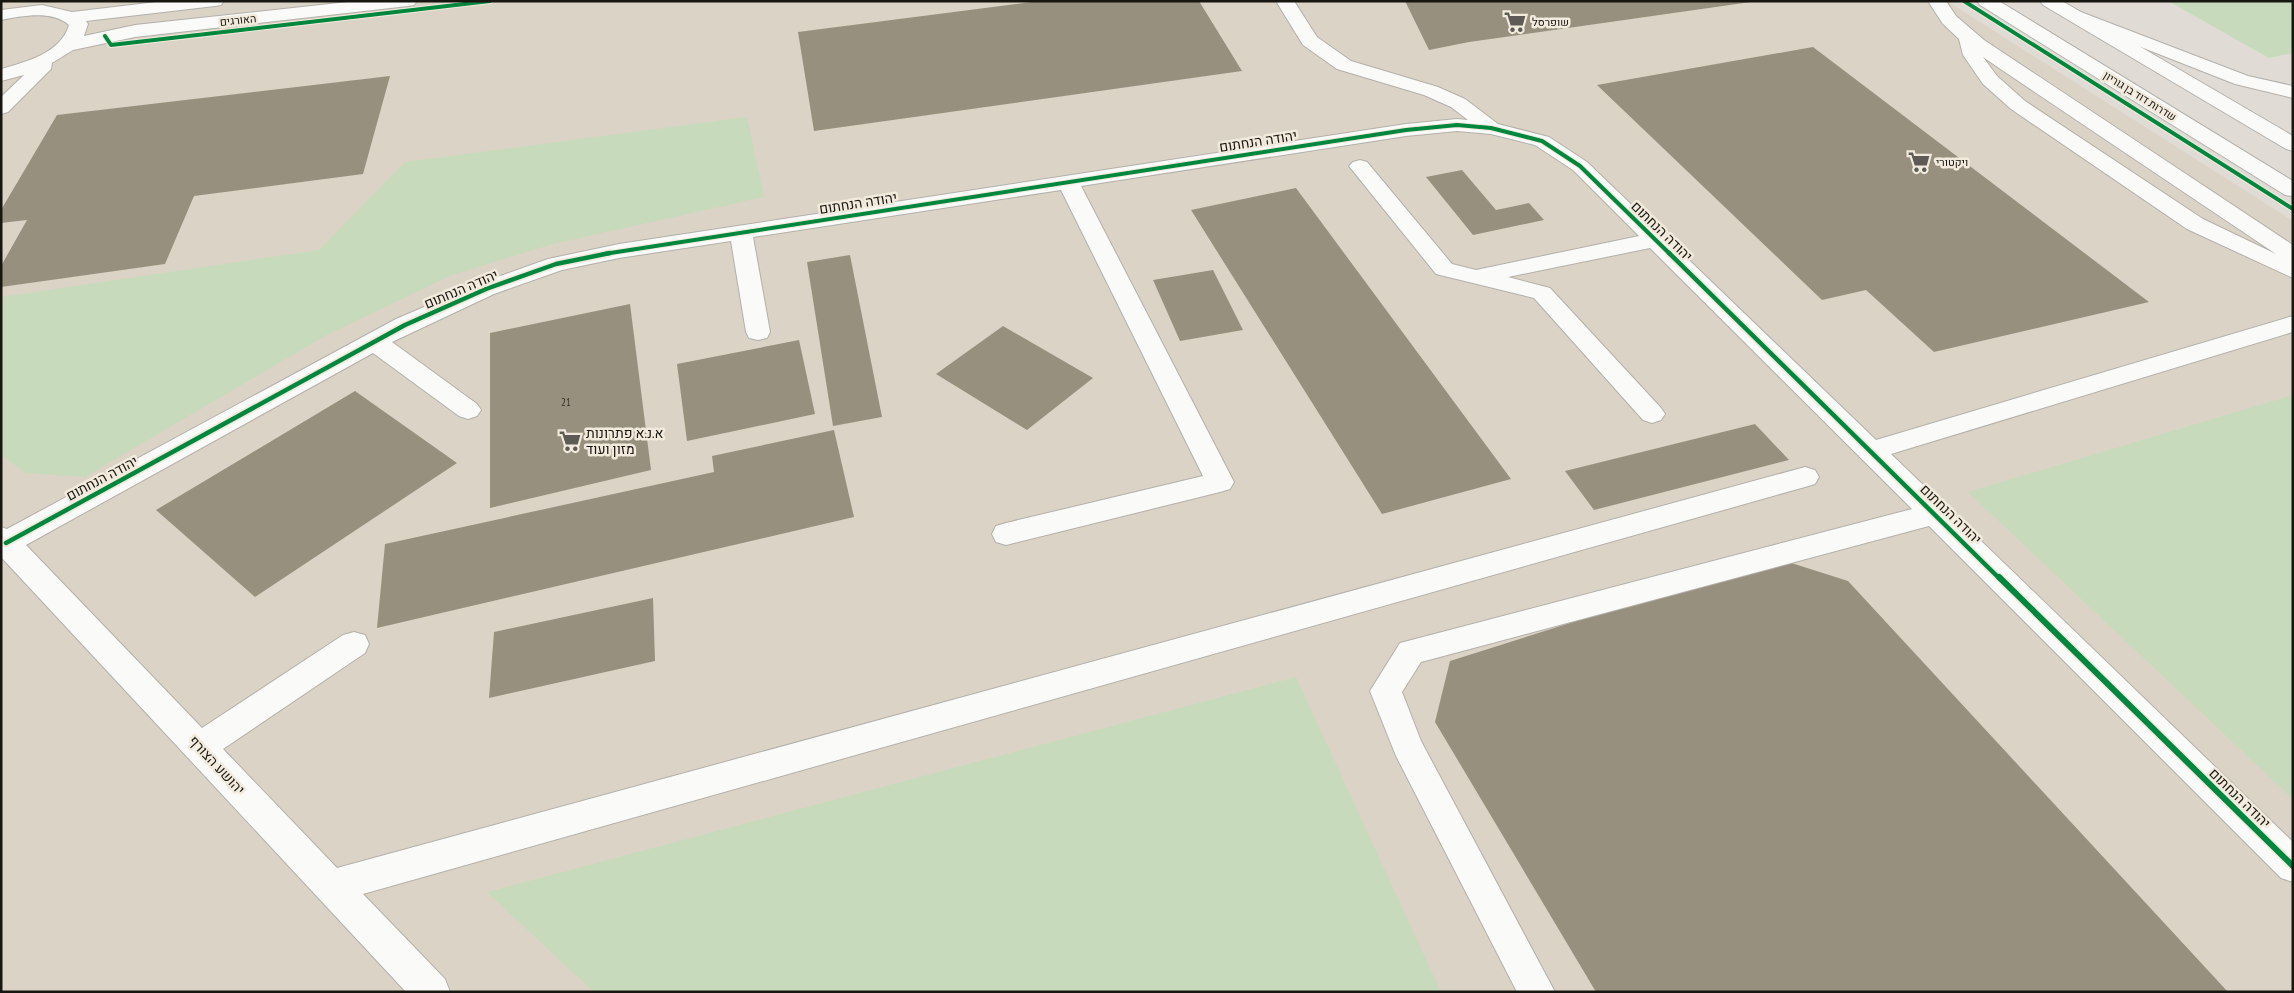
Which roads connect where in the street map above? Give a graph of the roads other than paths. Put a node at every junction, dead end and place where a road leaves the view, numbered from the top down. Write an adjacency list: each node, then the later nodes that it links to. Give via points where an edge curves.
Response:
1 (215, 1): 9 (street, האורגים)
2 (408, 1): 11 (street, האורגים, via 135,31)
3 (1285, 1): 16 (street, via 1310,41 1344,65 1440,95 1458,103)
4 (1937, 1): 10 (street)
5 (1986, 1): 20 (street, שדרות דוד בן גוריון)
6 (2049, 1): 7 (street)
7 (2067, 12): 14 (street, via 2242,80); 17 (street)
8 (1, 15): 9 (street, האורגים, via 36,11 58,12)
9 (72, 17): 11 (street, via 79,24 78,34)
10 (1964, 34): 23 (street); 24 (street, via 1972,55 1990,80 2018,105 2196,224)
11 (69, 45): 12 (street)
12 (52, 56): 13 (street); 15 (street)
13 (1, 75)
14 (2293, 92)
15 (1, 108)
16 (1491, 128): 19 (street, יהודה הנחתום, via 1457,124 1406,130); 22 (street, יהודה הנחתום, via 1542,142 1580,166)
17 (2293, 145)
18 (1360, 166): 25 (street, via 1444,269)
19 (1068, 182): 21 (street, יהודה הנחתום); 34 (street, via 1220,482)
20 (2293, 190)
21 (741, 233): 27 (street); 28 (street, יהודה הנחתום, via 556,264 486,289)
22 (1655, 240): 25 (street); 31 (street, יהודה הנחתום)
23 (2293, 255)
24 (2293, 271)
25 (1476, 277): 30 (street, via 1542,293)
26 (2293, 324): 31 (street)
27 (758, 332)
28 (375, 342): 29 (street); 35 (street, יהודה הנחתום)
29 (468, 410)
30 (1652, 414)
31 (1870, 450): 33 (street, יהודה הנחתום)
32 (1805, 477): 39 (street)
33 (1934, 514): 38 (street, יהודה הנחתום); 41 (street, via 1412,652 1386,691 1407,746)
34 (1006, 534)
35 (4, 540): 37 (street, יהושע הצורף)
36 (354, 644): 37 (street)
37 (200, 747): 39 (street, יהושע הצורף)
38 (2293, 866)
39 (331, 886): 40 (street, יהושע הצורף)
40 (432, 992)
41 (1537, 992)

